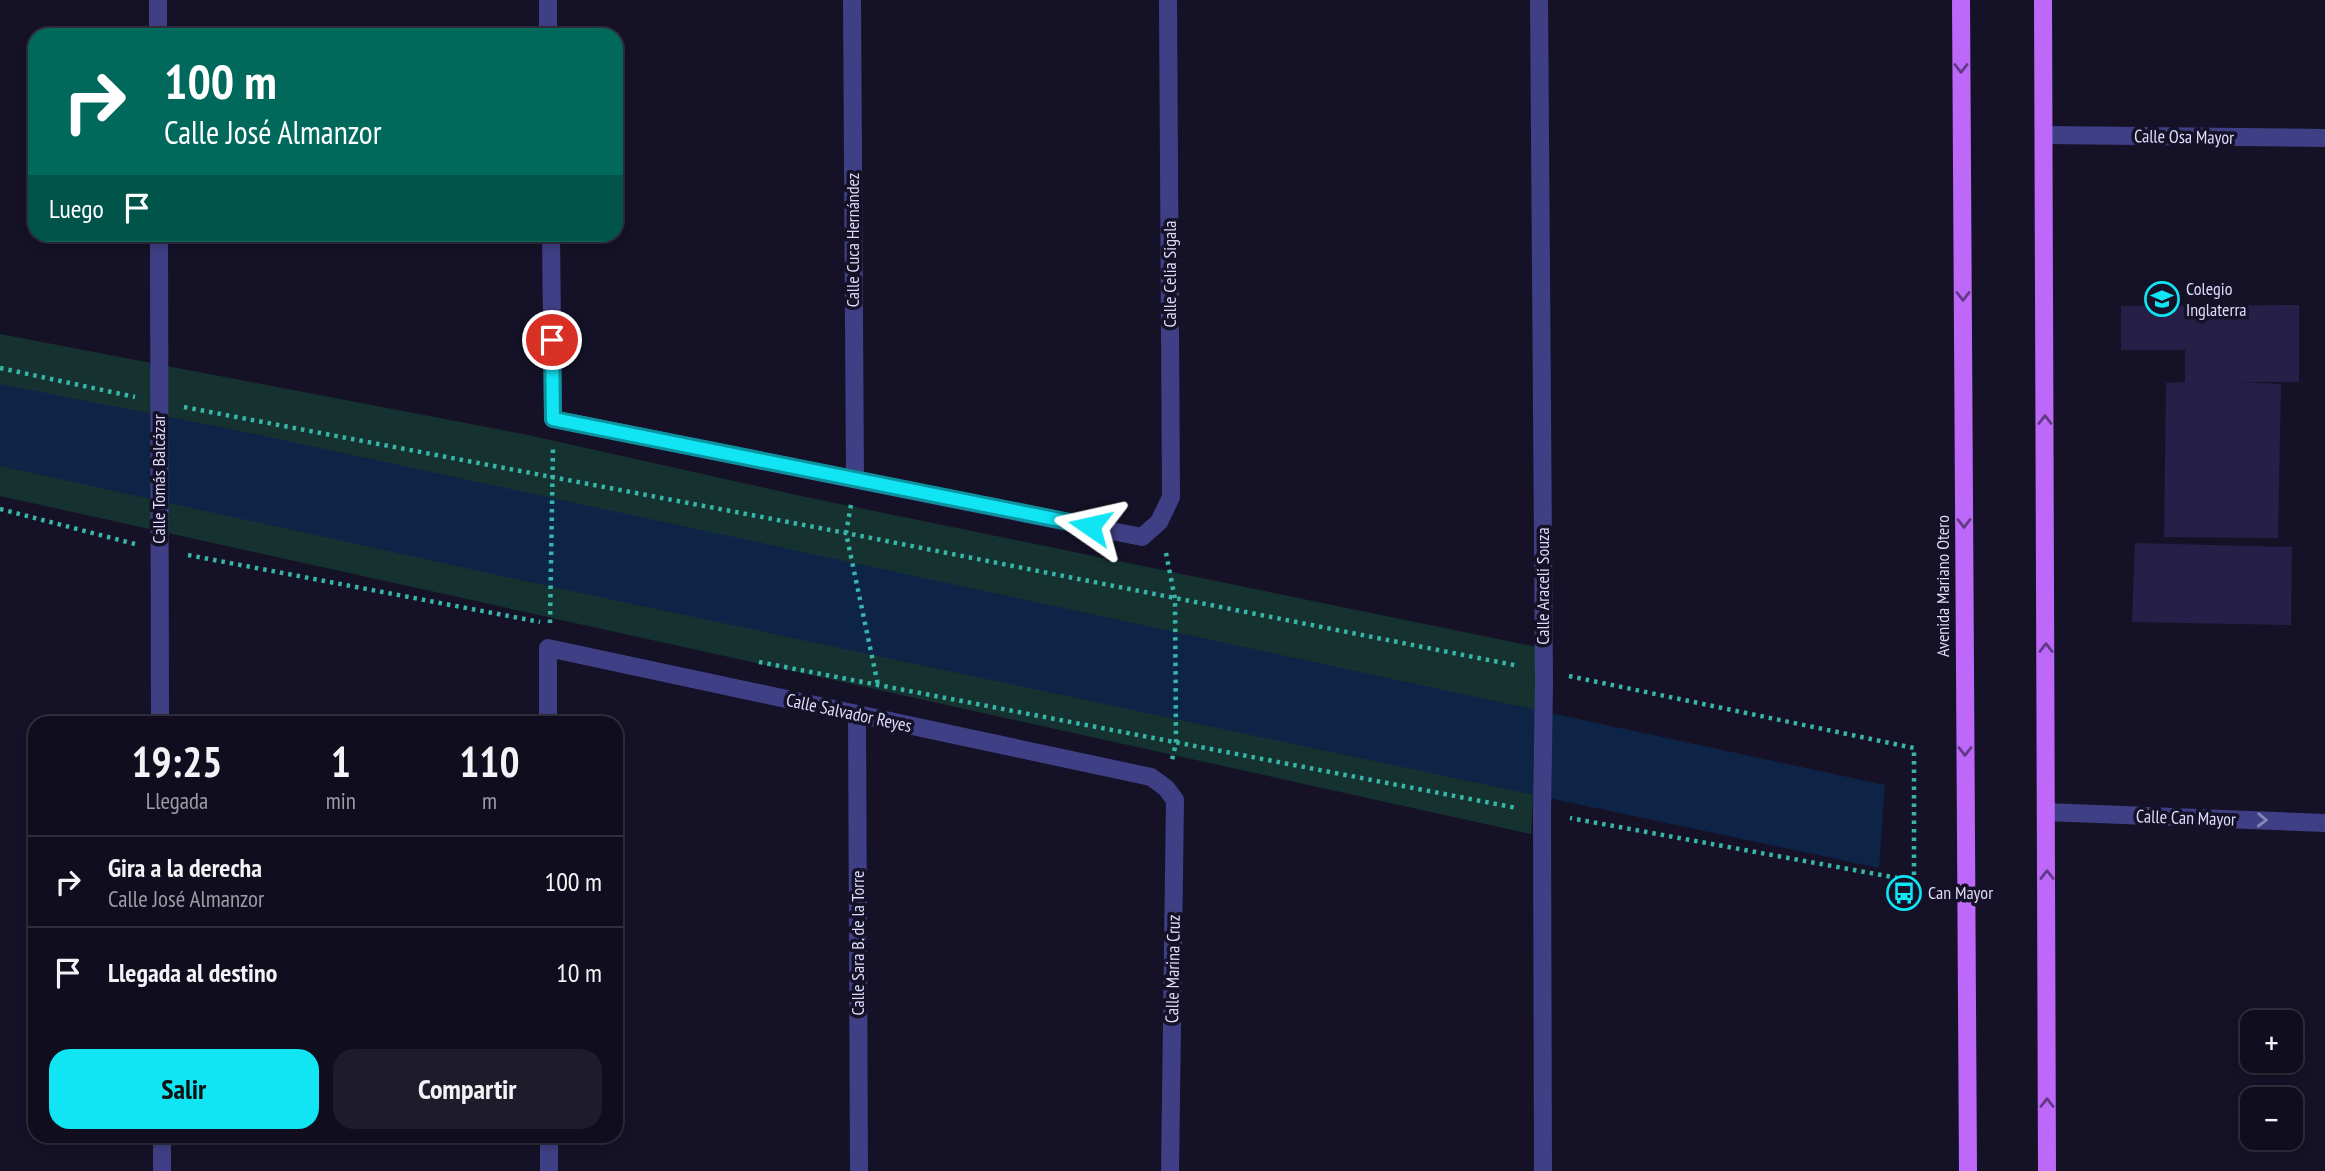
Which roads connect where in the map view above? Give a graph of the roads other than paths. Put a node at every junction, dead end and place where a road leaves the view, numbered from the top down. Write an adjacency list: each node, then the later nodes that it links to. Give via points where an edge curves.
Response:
1 (158, 0): 8 (street)
2 (548, 0): 9 (street)
3 (852, 0): 14 (street, Calle Cuca Hernández)
4 (1168, 0): 14 (street, Calle Celia Sigala, via 1171,497 1159,522 1142,537)
5 (1539, 0): 27 (street, Calle Araceli Souza)
6 (1961, 0): 28 (main road, Avenida Mariano Otero, one-way to 28)
7 (2043, 0): 10 (main road)
8 (158, 28)
9 (548, 28)
10 (2044, 135): 11 (street, Calle Osa Mayor); 19 (main road, one-way to 10)
11 (2325, 138)
12 (159, 242): 16 (street, Calle Tomás Balcázar)
13 (551, 242): 14 (street, via 553,419)
14 (855, 479)
15 (856, 715): 17 (street, Calle Salvador Reyes, via 548,648); 18 (street, Calle Salvador Reyes); 25 (street, Calle Sara B. de la Torre)
16 (160, 716)
17 (548, 716)
18 (1151, 777): 26 (street, Calle Marina Cruz, via 1175,800)
19 (2046, 813): 20 (street, Calle Can Mayor, one-way to 20); 29 (main road, one-way to 19)
20 (2325, 822)
21 (162, 1143): 23 (street)
22 (549, 1143): 24 (street)
23 (162, 1171)
24 (549, 1171)
25 (859, 1171)
26 (1170, 1171)
27 (1543, 1171)
28 (1968, 1171)
29 (2048, 1171)

